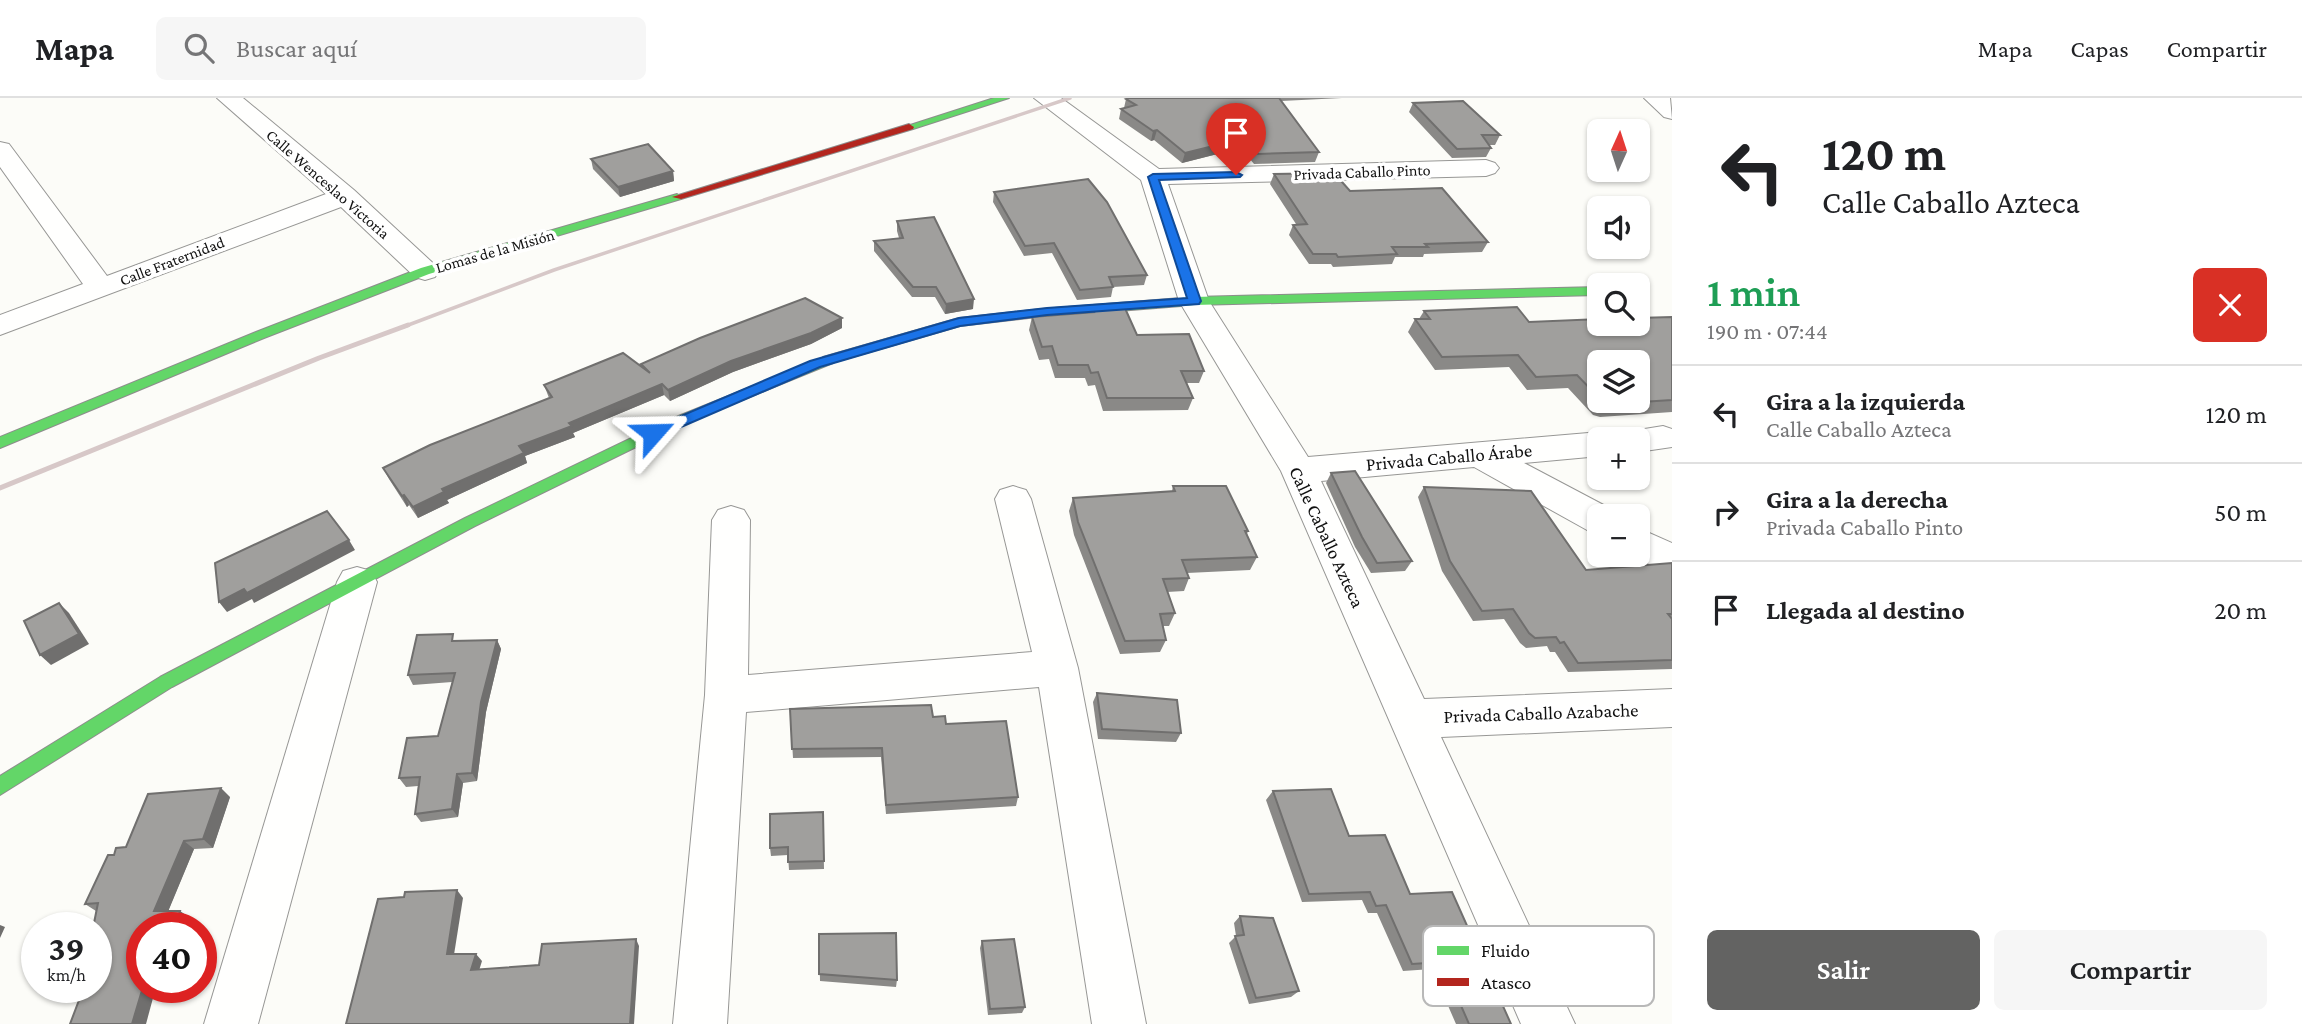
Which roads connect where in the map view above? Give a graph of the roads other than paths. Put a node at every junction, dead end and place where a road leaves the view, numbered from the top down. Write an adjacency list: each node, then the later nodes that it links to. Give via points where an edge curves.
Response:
1 (229, 98): 9 (street, Calle Wenceslao Victoria)
2 (1004, 98): 10 (street, Lomas de la Misión)
3 (1046, 98): 8 (street)
4 (1656, 98): 5 (street)
5 (1672, 112)
6 (0, 149): 11 (street)
7 (1486, 168): 8 (street, Privada Caballo Pinto)
8 (1153, 177): 13 (street, Calle Caballo Azteca)
9 (345, 196): 10 (street, Calle Wenceslao Victoria); 11 (street, Calle Fraternidad)
10 (425, 271): 15 (street, Lomas de la Misión)
11 (101, 288): 14 (street, Calle Fraternidad)
12 (1587, 291): 13 (street)
13 (1195, 301): 18 (street, Calle Caballo Azteca); 24 (street, via 959,322 815,364 676,422)
14 (0, 326)
15 (0, 443)
16 (1587, 445): 17 (street, Privada Caballo Árabe)
17 (1479, 454): 18 (street, Privada Caballo Árabe); 20 (street)
18 (1298, 470): 28 (street, Calle Caballo Azteca)
19 (1013, 499): 25 (street)
20 (1587, 513)
21 (731, 520): 26 (street)
22 (1650, 548): 23 (street)
23 (1672, 560)
24 (357, 582): 29 (street, via 166,682); 32 (street)
25 (1057, 668): 26 (street); 34 (street)
26 (726, 695): 33 (street)
27 (1672, 708): 28 (street, Privada Caballo Azabache)
28 (1410, 719): 30 (street, Calle Caballo Azteca)
29 (0, 786)
30 (1504, 926)
31 (1540, 1006): 35 (street, Calle Caballo Azteca)
32 (231, 1024)
33 (700, 1024)
34 (1119, 1024)
35 (1548, 1024)

